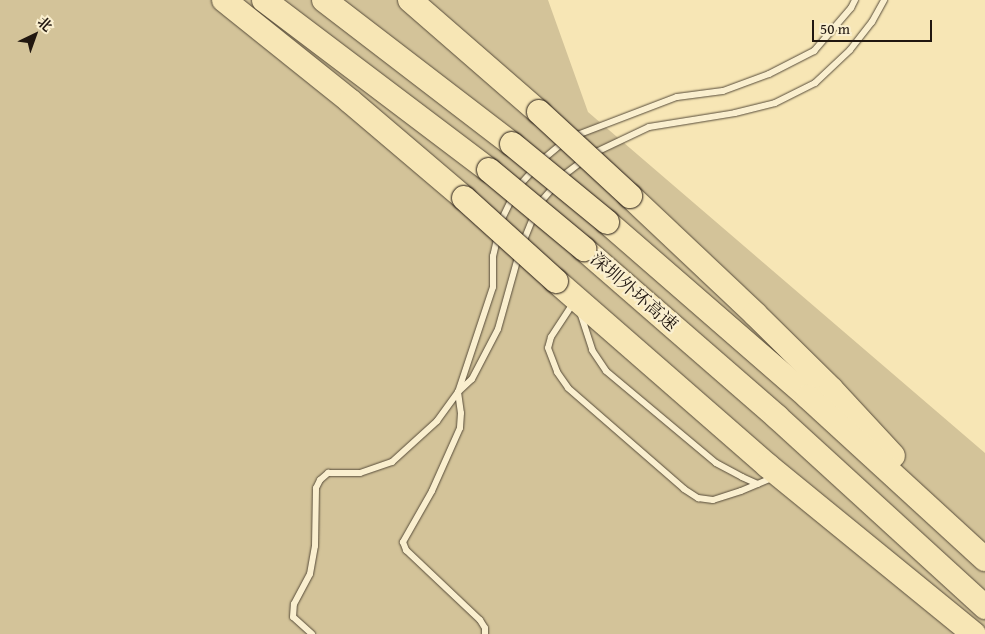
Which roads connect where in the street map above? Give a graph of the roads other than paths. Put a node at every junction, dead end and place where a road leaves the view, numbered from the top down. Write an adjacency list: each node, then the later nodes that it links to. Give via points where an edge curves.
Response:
1 (224, 0): 7 (highway, bridge, via 364,113)
2 (264, 0): 12 (highway, 深圳外环高速, bridge, via 489,170 584,249 770,410)
3 (324, 0): 11 (highway, 深圳外环高速, bridge, via 512,144 607,222 808,397)
4 (410, 0): 11 (highway, bridge, via 539,112 755,314 831,389)
5 (855, 0): 8 (lane, via 814,51 769,74 723,91 677,96 635,111 566,140 545,157 521,183 502,218 493,256 493,287)
6 (884, 0): 8 (lane, via 850,50 815,82 775,103 649,127 592,154 564,175 540,201 524,237 498,329 472,379)
7 (576, 299): 9 (highway); 10 (lane, via 592,350 606,371 716,463); 10 (lane, via 551,337 548,348 556,372 568,388 698,498 713,500)
8 (458, 392): 13 (lane, via 437,421 392,462 360,473 328,473 320,480 316,488 315,546 310,574 294,604 293,616); 14 (lane, via 460,428 432,491 403,542 406,550 480,620)
9 (784, 479): 10 (lane, via 774,477); 15 (highway)
10 (758, 484)
11 (978, 553)
12 (985, 607)
13 (312, 634)
14 (485, 634)
15 (974, 634)

